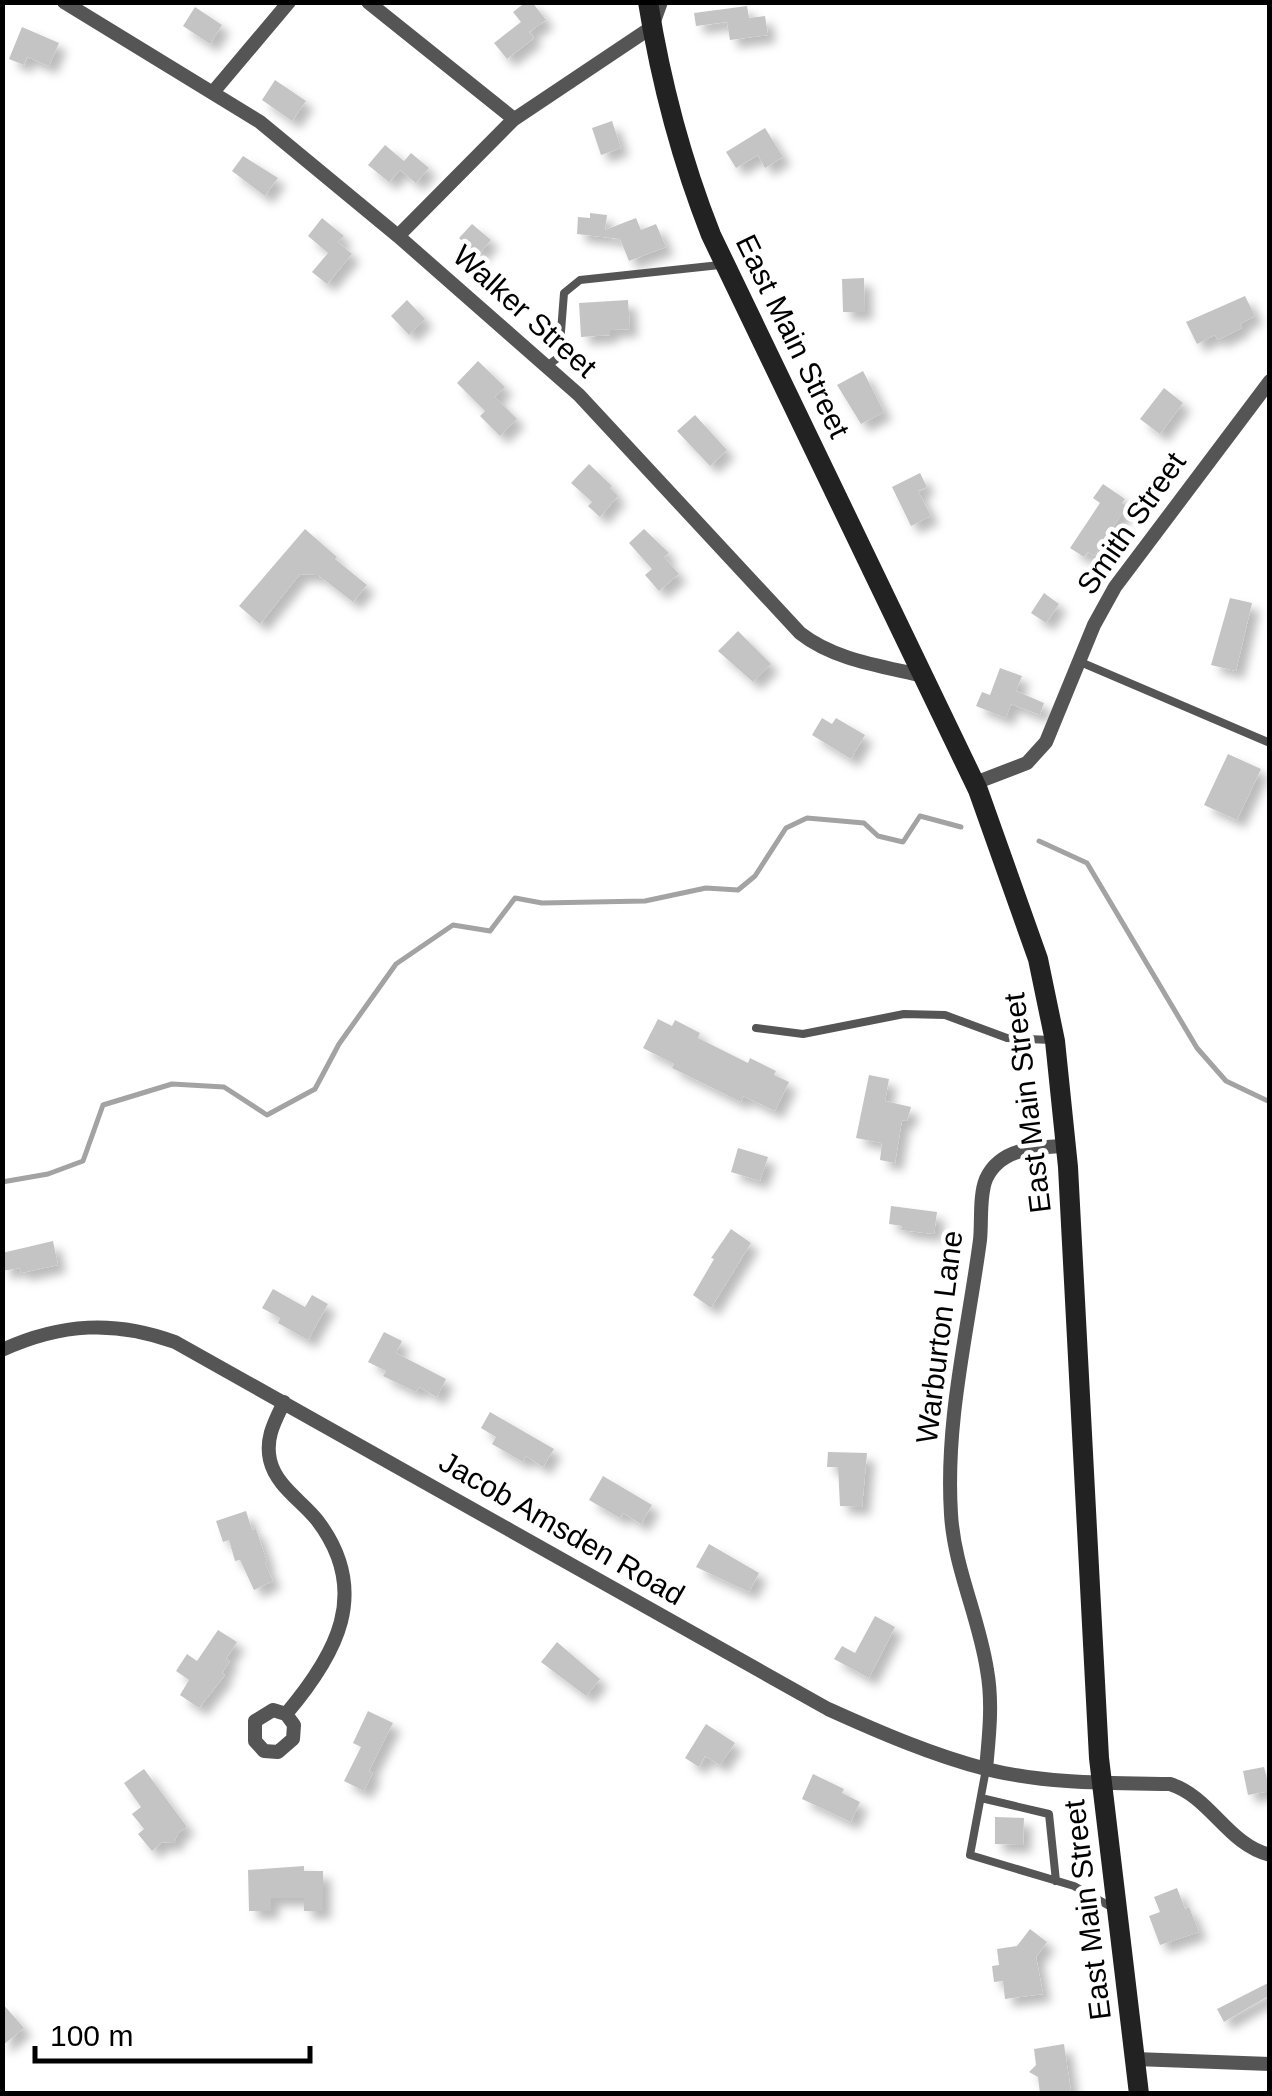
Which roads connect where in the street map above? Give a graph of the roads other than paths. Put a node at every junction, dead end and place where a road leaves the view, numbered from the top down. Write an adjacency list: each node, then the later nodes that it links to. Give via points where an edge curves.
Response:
1 (64, 2): 7 (street, Walker Street)
2 (289, 2): 7 (street)
3 (368, 2): 8 (street)
4 (648, 2): 6 (main road, East Main Street)
5 (661, 2): 6 (street)
6 (652, 28): 8 (street); 10 (main road, East Main Street, via 683,161)
7 (214, 91): 9 (street, Walker Street)
8 (514, 118): 9 (street)
9 (398, 236): 11 (street, Walker Street)
10 (725, 265): 11 (lane, via 580,280 564,293 559,357); 14 (main road, East Main Street)
11 (547, 366): 14 (street, Walker Street, via 800,633 829,652)
12 (1270, 381): 13 (street, Smith Street, via 1115,587)
13 (1078, 661): 15 (lane); 16 (street, Smith Street, via 1046,742 1027,763)
14 (924, 676): 16 (main road, East Main Street)
15 (1270, 743)
16 (975, 783): 18 (main road, East Main Street, via 1038,958)
17 (756, 1028): 18 (lane, via 803,1034 904,1014 945,1015 1007,1038)
18 (1055, 1041): 19 (main road, East Main Street)
19 (1066, 1146): 23 (street, Warburton Lane, via 1013,1153 985,1180 953,1408 951,1517 987,1666); 24 (main road, East Main Street)
20 (2, 1350): 21 (street, Jacob Amsden Road, via 82,1326 130,1328 187,1348)
21 (284, 1402): 22 (street, via 270,1432 269,1457 280,1482 331,1544 344,1591 327,1662); 23 (street, Jacob Amsden Road, via 792,1690 906,1742)
22 (286, 1714)
23 (986, 1769): 24 (street, Jacob Amsden Road); 25 (lane)
24 (1102, 1783): 26 (street, Jacob Amsden Road, via 1182,1788 1235,1838); 28 (main road, East Main Street)
25 (980, 1798): 27 (lane, via 1049,1814); 27 (lane, via 970,1855)
26 (1270, 1856)
27 (1056, 1880): 28 (lane)
28 (1117, 1910): 29 (main road, East Main Street)
29 (1134, 2060): 30 (street); 31 (main road, East Main Street)
30 (1270, 2064)
31 (1139, 2094)

